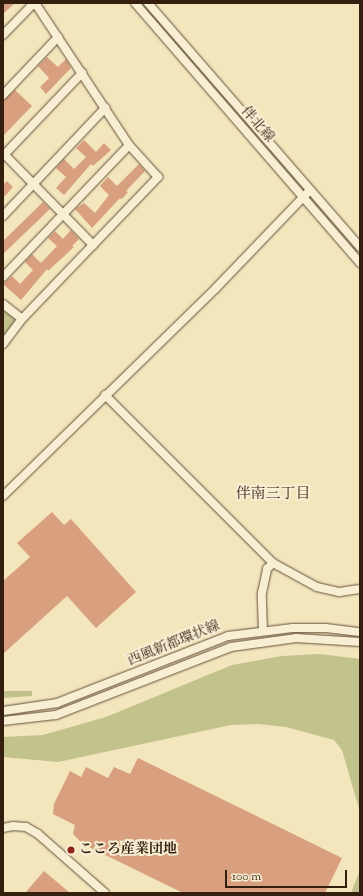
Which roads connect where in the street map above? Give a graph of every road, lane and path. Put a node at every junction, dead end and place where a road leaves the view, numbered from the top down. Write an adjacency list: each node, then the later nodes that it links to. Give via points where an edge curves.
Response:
1 (34, 3): 4 (street); 5 (street)
2 (135, 3): 13 (street, 伴北線)
3 (148, 3): 12 (street, 伴北線)
4 (3, 35)
5 (58, 37): 6 (street); 7 (street)
6 (82, 73): 8 (street); 10 (street)
7 (3, 95)
8 (105, 108): 9 (street); 11 (street)
9 (129, 145): 14 (street); 16 (street, via 158,178)
10 (3, 154): 11 (street)
11 (34, 184): 14 (street); 15 (street)
12 (309, 191): 13 (street); 17 (street, 伴北線)
13 (302, 198): 18 (street, 伴北線); 23 (street, via 216,288)
14 (62, 214): 16 (street); 19 (street)
15 (3, 216)
16 (94, 245): 21 (street)
17 (360, 247)
18 (360, 263)
19 (3, 277)
20 (3, 304): 21 (street)
21 (22, 319): 22 (street)
22 (3, 344)
23 (105, 395): 24 (street); 25 (street)
24 (3, 496)
25 (273, 563): 26 (street, via 317,587 340,592); 27 (street, via 267,569 262,593)
26 (360, 589)
27 (263, 631): 28 (street, 西風新都環状線, via 326,628); 30 (street, 西風新都環状線, via 228,636 56,704)
28 (360, 632)
29 (360, 642): 31 (street, 西風新都環状線, via 296,638 231,647 56,715)
30 (3, 711)
31 (3, 721)
32 (3, 828): 33 (street, via 26,827 38,834)
33 (105, 893)

